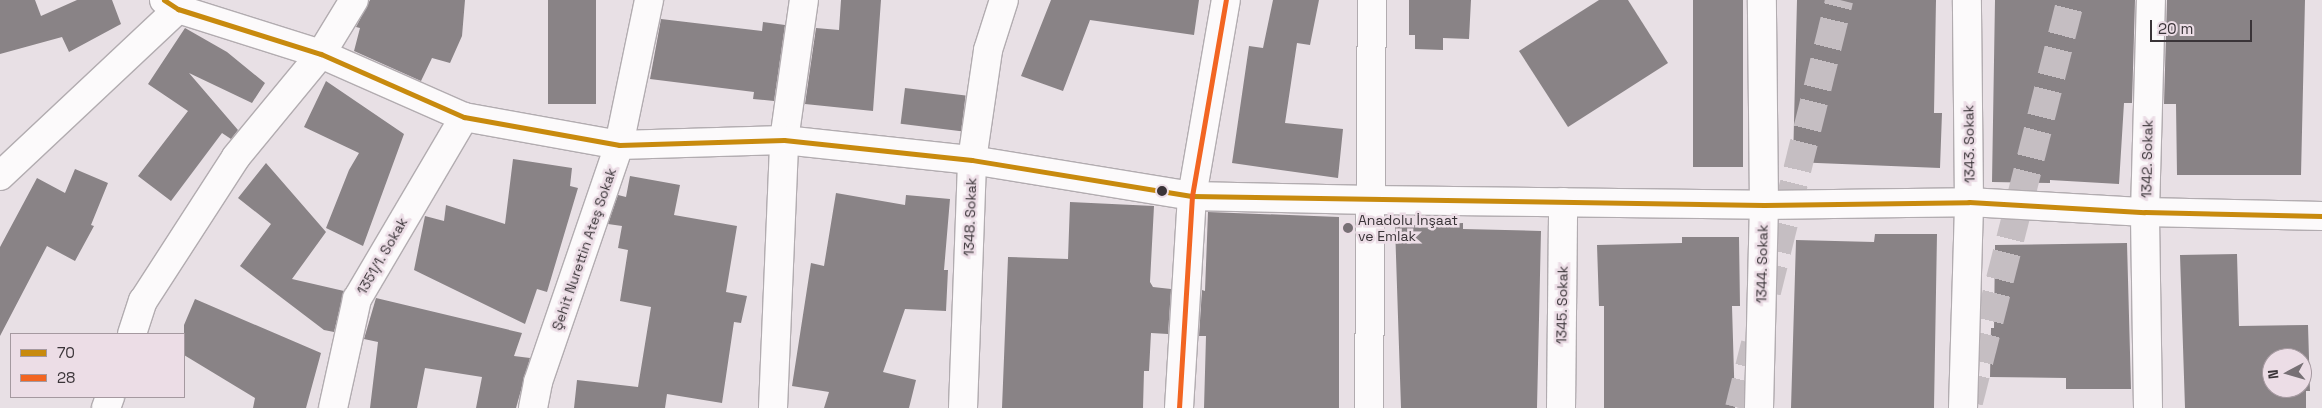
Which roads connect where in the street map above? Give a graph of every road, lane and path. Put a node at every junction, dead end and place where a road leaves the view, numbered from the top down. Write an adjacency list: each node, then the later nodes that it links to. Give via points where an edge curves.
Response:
1 (354, 0): 11 (street)
2 (649, 0): 14 (street, Şehit Nurettin Ateş Sokak)
3 (804, 0): 13 (street)
4 (1004, 0): 15 (street, 1348. Sokak, via 988,50)
5 (1226, 0): 17 (street)
6 (1372, 0): 18 (street)
7 (1762, 0): 21 (street, 1344. Sokak)
8 (1967, 0): 20 (street, 1343. Sokak)
9 (2150, 0): 22 (street, 1342. Sokak)
10 (174, 3): 11 (street); 16 (street)
11 (321, 54): 12 (street); 24 (street, via 236,157 143,301)
12 (464, 117): 14 (street); 25 (street, 1351/1. Sokak, via 358,299)
13 (784, 140): 14 (street); 15 (street); 27 (street)
14 (619, 145): 26 (street, Şehit Nurettin Ateş Sokak, via 538,382)
15 (972, 160): 17 (street); 28 (street, 1348. Sokak)
16 (0, 176)
17 (1192, 196): 18 (street); 29 (street)
18 (1371, 200): 19 (street); 30 (street)
19 (1563, 202): 21 (street); 31 (street, 1345. Sokak)
20 (1969, 202): 21 (street); 22 (street); 33 (street, 1343. Sokak)
21 (1764, 205): 32 (street, 1344. Sokak)
22 (2145, 212): 23 (street); 34 (street, 1342. Sokak)
23 (2322, 216)
24 (132, 333)
25 (333, 408)
26 (533, 408)
27 (774, 408)
28 (963, 408)
29 (1179, 408)
30 (1368, 408)
31 (1561, 408)
32 (1759, 408)
33 (1963, 408)
34 (2148, 408)

